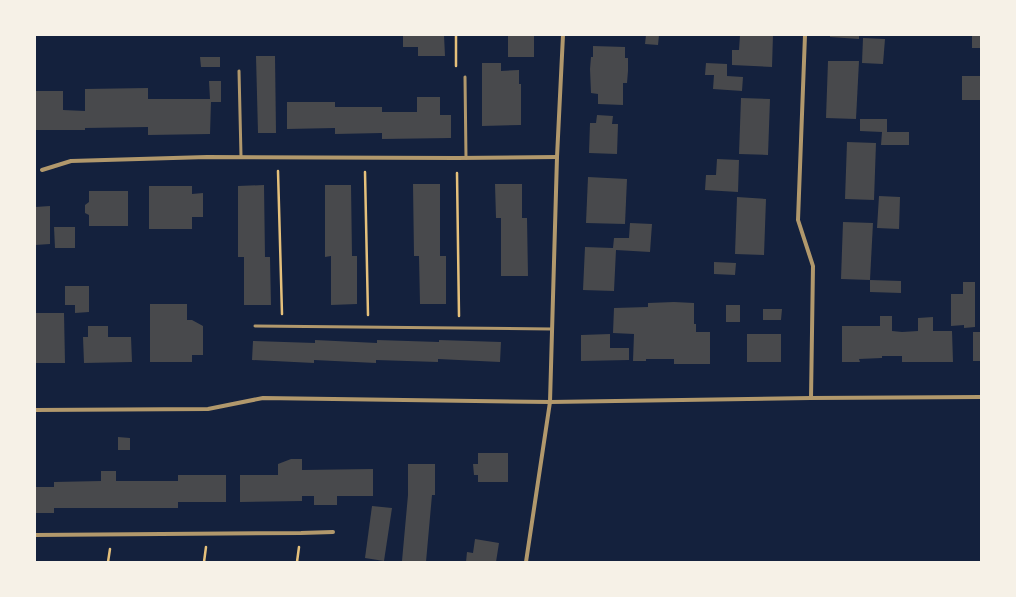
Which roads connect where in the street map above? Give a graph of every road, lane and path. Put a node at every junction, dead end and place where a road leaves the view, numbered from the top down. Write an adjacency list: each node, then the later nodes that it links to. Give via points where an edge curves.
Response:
1 (456, 35): 5 (path, via 456,66)
2 (563, 35): 8 (street)
3 (805, 35): 19 (street, via 798,220 813,266)
4 (239, 71): 6 (lane)
5 (465, 77): 11 (lane)
6 (240, 156): 7 (street); 12 (street, via 71,161)
7 (278, 157): 9 (street); 14 (path)
8 (558, 157): 11 (street); 17 (street)
9 (365, 158): 10 (street); 15 (path)
10 (457, 158): 11 (street); 16 (path)
11 (466, 158)
12 (42, 170)
13 (254, 326): 14 (lane)
14 (282, 326): 15 (lane)
15 (368, 327): 16 (lane)
16 (459, 328): 17 (lane)
17 (552, 329): 20 (street)
18 (981, 397): 19 (street)
19 (811, 398): 20 (street)
20 (550, 402): 21 (street, via 263,398 208,409); 24 (street)
21 (35, 410)
22 (333, 532): 23 (street)
23 (35, 535)
24 (526, 562)

